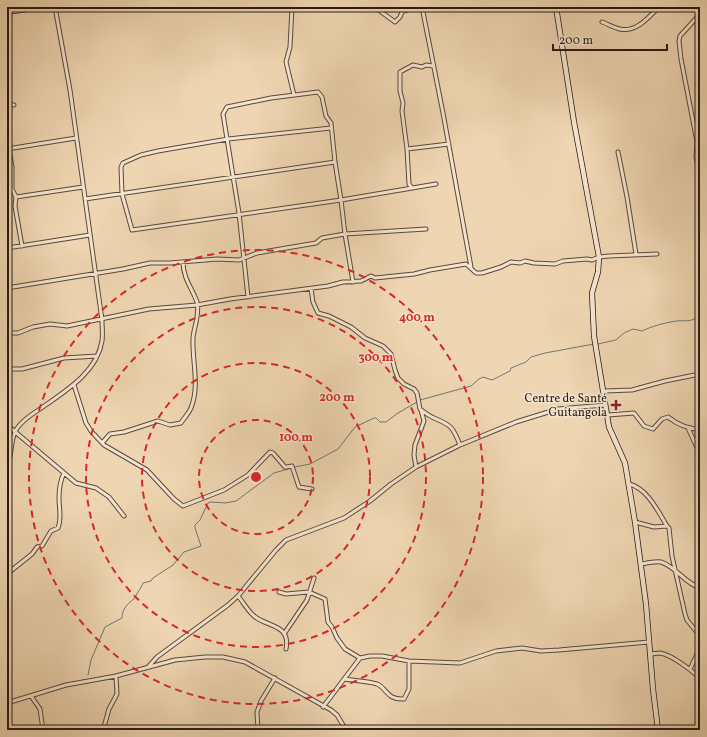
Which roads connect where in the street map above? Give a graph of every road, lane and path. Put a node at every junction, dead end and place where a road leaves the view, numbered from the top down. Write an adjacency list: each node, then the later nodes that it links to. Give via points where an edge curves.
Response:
1 (40, 7): 11 (street)
2 (55, 7): 19 (street)
3 (292, 7): 15 (street, via 290,47 286,62)
4 (365, 7): 5 (street)
5 (370, 7)
6 (378, 7): 7 (street, via 396,22 402,12)
7 (415, 7)
8 (422, 7): 14 (street)
9 (556, 7): 43 (street)
10 (659, 7): 13 (street, via 640,24 630,29 618,29)
11 (7, 12)
12 (700, 14): 27 (street, via 680,36 679,41 680,59 698,142 696,157)
13 (602, 22)
14 (433, 66): 21 (street); 23 (street, via 413,65 400,72)
15 (294, 95): 18 (street, via 318,92); 20 (street, via 227,107 223,114)
16 (7, 104): 17 (street)
17 (14, 105)
18 (331, 128): 20 (street); 25 (street)
19 (76, 138): 22 (street); 29 (street)
20 (228, 139): 26 (street); 31 (street, via 147,153 123,163)
21 (449, 144): 23 (street); 46 (street)
22 (8, 149): 32 (street, via 12,167 12,189)
23 (407, 149): 30 (street, via 409,184)
24 (618, 152): 41 (street)
25 (335, 162): 26 (street); 34 (street)
26 (233, 177): 31 (street); 35 (street)
27 (700, 177)
28 (436, 184): 30 (street)
29 (83, 188): 32 (street); 33 (street)
30 (412, 188): 34 (street)
31 (122, 194): 33 (street); 35 (street, via 132,230)
32 (16, 197): 39 (street, via 15,206)
33 (85, 199): 38 (street)
34 (342, 200): 35 (street); 37 (street)
35 (239, 214): 44 (street)
36 (426, 229): 37 (street)
37 (345, 234): 44 (street, via 322,238 316,243 257,253); 48 (street)
38 (90, 235): 39 (street); 47 (street)
39 (22, 246): 40 (street)
40 (7, 248)
41 (636, 254): 42 (street); 43 (street)
42 (657, 254)
43 (599, 257): 46 (street, via 555,264 511,262 482,273 476,273); 59 (street, via 592,293 594,336)
44 (244, 258): 45 (street); 51 (street)
45 (183, 262): 47 (street, via 150,263); 52 (street, via 185,278)
46 (471, 267): 48 (street, via 466,264 414,274 375,278 371,276)
47 (95, 274): 49 (street); 53 (street)
48 (353, 282): 50 (street)
49 (7, 288)
50 (311, 289): 51 (street); 61 (street, via 318,313 351,326 391,354 398,378 417,393)
51 (248, 297): 52 (street)
52 (197, 305): 53 (street, via 149,309); 67 (street, via 193,337 196,388 191,409 181,423 170,425 158,421 110,434)
53 (102, 320): 54 (street, via 67,326 50,324 18,333); 55 (street, via 102,343)
54 (7, 333)
55 (97, 356): 56 (street, via 64,358 22,369); 58 (street)
56 (7, 369)
57 (700, 374): 59 (street, via 632,390)
58 (74, 385): 66 (street, via 28,417); 67 (street, via 86,423)
59 (604, 391): 60 (street)
60 (605, 405): 62 (street); 68 (street, via 558,409 516,422)
61 (420, 409): 68 (street, via 450,426); 71 (street, via 424,421 415,445)
62 (608, 415): 64 (street, via 634,413 644,426 653,429 662,419 668,417); 73 (street, via 609,426 625,464)
63 (7, 425): 66 (street)
64 (688, 428): 65 (street); 69 (street)
65 (700, 429)
66 (15, 431): 70 (street); 72 (street)
67 (102, 442): 74 (street, via 147,470 184,506 224,490 248,475 270,452 285,466 293,467 299,487)
68 (460, 445): 71 (street)
69 (700, 454)
70 (7, 466)
71 (416, 467): 85 (street, via 344,518 286,540)
72 (64, 473): 75 (street, via 76,483 96,488 109,497); 80 (street, via 59,487 58,528 52,531 42,546 37,547)
73 (629, 484): 76 (street); 77 (street, via 637,486 651,501)
74 (312, 489)
75 (124, 516)
76 (635, 522): 77 (street, via 654,527); 78 (street)
77 (667, 526): 79 (street)
78 (642, 564): 79 (street, via 660,562); 88 (street)
79 (675, 571): 82 (street); 87 (street, via 687,620)
80 (7, 574)
81 (314, 578): 84 (street)
82 (700, 588)
83 (279, 592): 84 (street)
84 (309, 592): 86 (street, via 307,600); 92 (street, via 325,599 328,622 336,638 345,649)
85 (238, 596): 86 (street, via 254,617 279,628); 94 (street, via 156,657)
86 (284, 634): 90 (street)
87 (700, 635)
88 (649, 642): 91 (street); 93 (street, via 542,651 522,648 496,651 460,663)
89 (700, 648): 95 (street)
90 (286, 649)
91 (650, 654): 95 (street, via 661,653); 107 (street)
92 (360, 658): 93 (street, via 382,656); 99 (street)
93 (409, 661): 99 (street, via 409,689 404,699 396,699 378,684)
94 (149, 666): 96 (street); 97 (street, via 175,660 223,657 245,662)
95 (690, 669): 98 (street)
96 (116, 676): 100 (street); 104 (street, via 117,694 109,708)
97 (275, 678): 102 (street); 105 (street, via 257,712)
98 (700, 678)
99 (345, 679): 102 (street)
100 (31, 696): 101 (street); 103 (street, via 40,709)
101 (7, 703)
102 (323, 707): 106 (street, via 337,715)
103 (43, 730)
104 (104, 730)
105 (258, 730)
106 (346, 730)
107 (658, 730)

